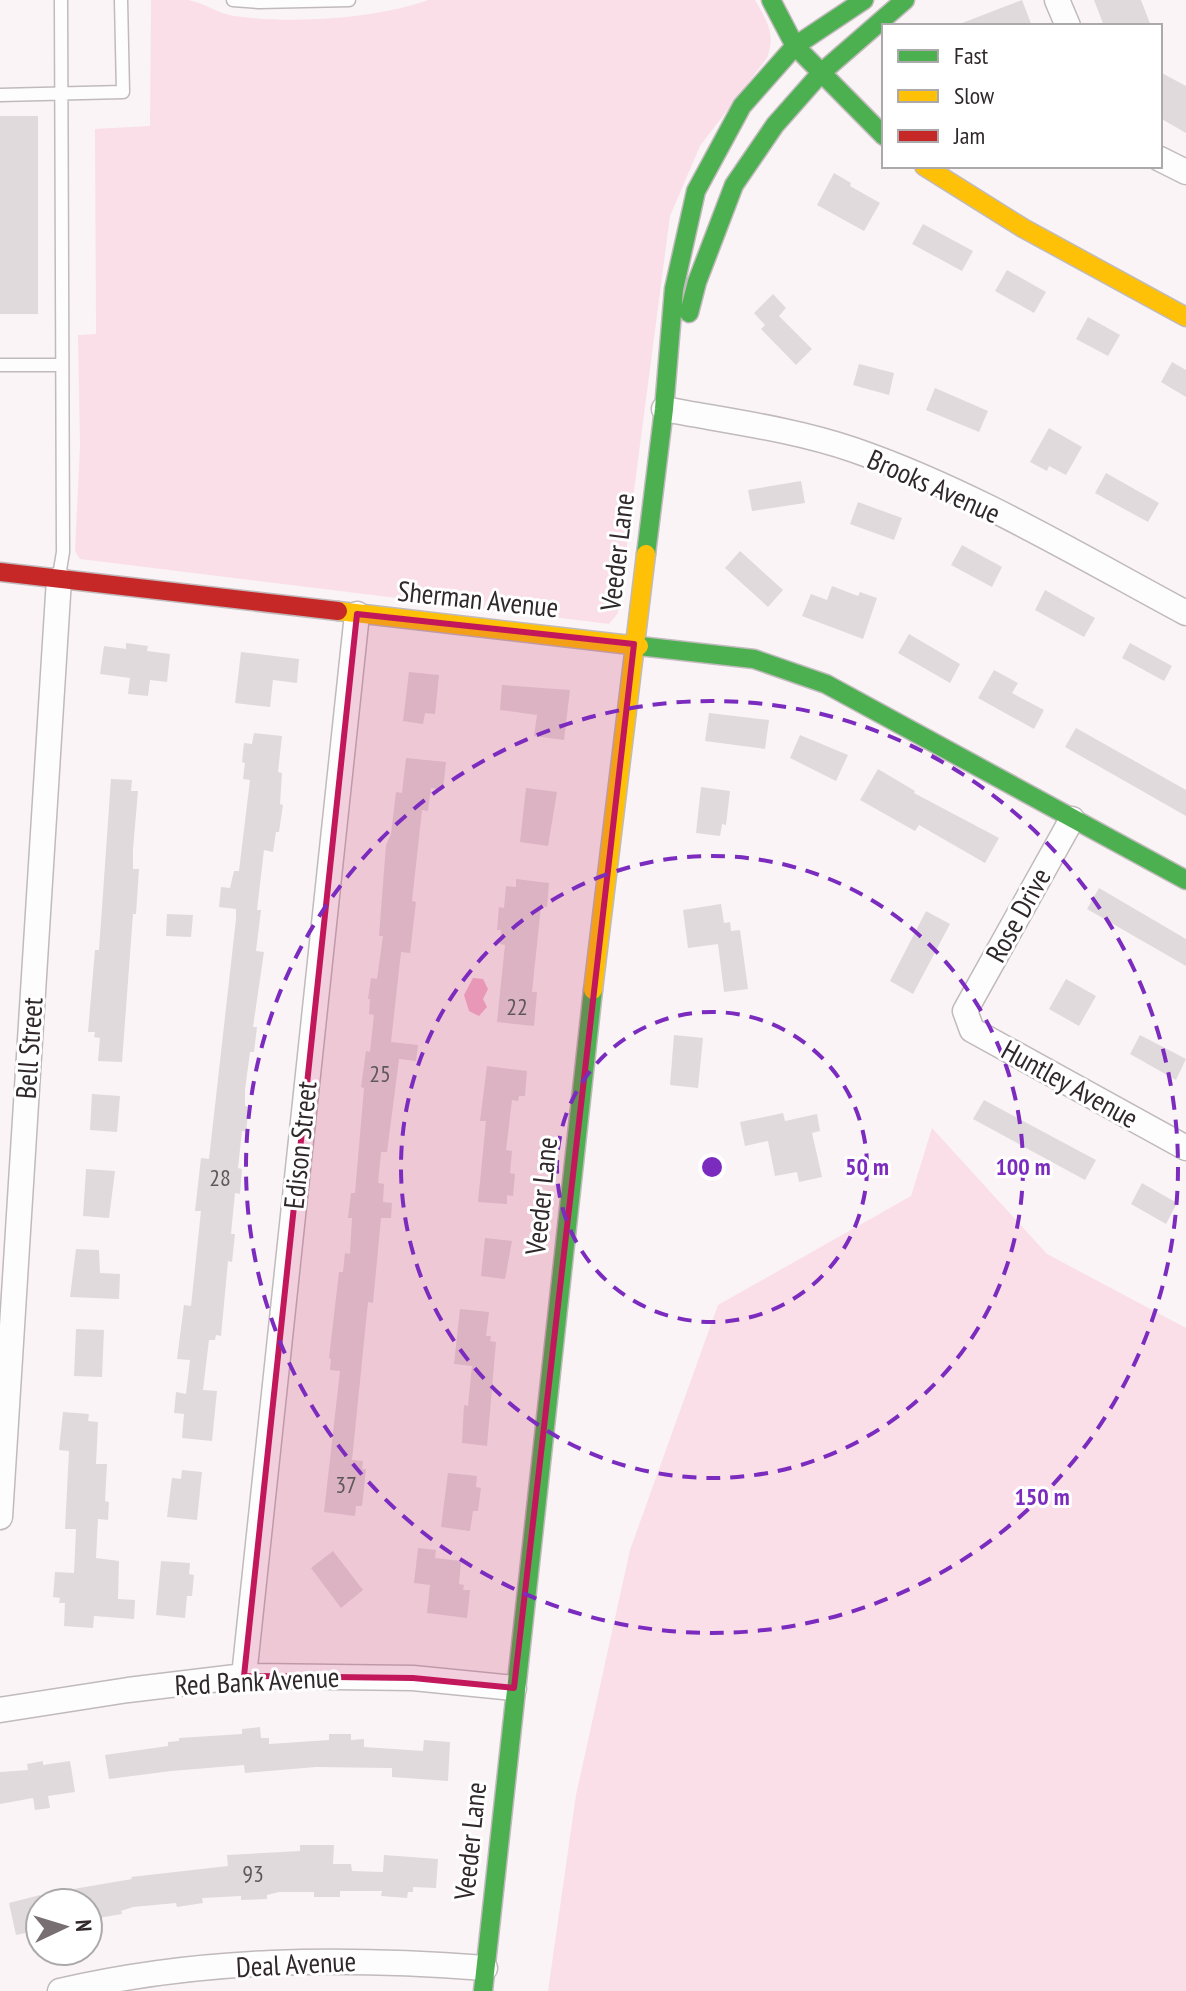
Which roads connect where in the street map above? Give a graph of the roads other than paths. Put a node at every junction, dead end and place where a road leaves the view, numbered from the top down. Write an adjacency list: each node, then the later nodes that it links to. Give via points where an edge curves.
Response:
1 (61, 0): 13 (lane)
2 (121, 0): 13 (lane, via 123,92)
3 (233, 0): 9 (lane)
4 (349, 0): 9 (lane)
5 (771, 0): 11 (street)
6 (864, 0): 11 (street, Veeder Lane)
7 (905, 0): 12 (street, Veeder Lane)
8 (1057, 0): 10 (street)
9 (287, 1)
10 (1067, 24)
11 (795, 46): 12 (street); 22 (street, Veeder Lane, via 742,106 696,191 674,289)
12 (821, 73): 15 (street); 22 (street, Veeder Lane, via 775,125 734,185 697,282)
13 (61, 94): 14 (lane); 21 (lane)
14 (0, 95)
15 (882, 134)
16 (1162, 160): 18 (street)
17 (927, 168): 19 (street, via 1023,228)
18 (1186, 172)
19 (1186, 317)
20 (0, 365): 21 (lane)
21 (62, 365): 24 (lane)
22 (664, 409): 25 (street, Brooks Avenue, via 853,450 972,498); 27 (street, Veeder Lane)
23 (0, 572): 24 (street, Sherman Avenue)
24 (59, 579): 26 (street, Sherman Avenue); 32 (street, Bell Street)
25 (1186, 613)
26 (357, 614): 27 (street, Sherman Avenue); 33 (street, Edison Street)
27 (634, 644): 28 (street, Sherman Avenue, via 786,668 826,684); 34 (street, Veeder Lane)
28 (1072, 819): 29 (street, Sherman Avenue); 30 (street, Rose Drive)
29 (1186, 880)
30 (965, 1011): 31 (street, Huntley Avenue, via 972,1030)
31 (1186, 1148)
32 (0, 1517)
33 (244, 1676): 34 (street, Red Bank Avenue, via 401,1677); 35 (street, Red Bank Avenue)
34 (514, 1688): 36 (street, Veeder Lane)
35 (0, 1710)
36 (484, 1980): 37 (street, Deal Avenue, via 382,1960 293,1960 149,1974)
37 (73, 1989)

